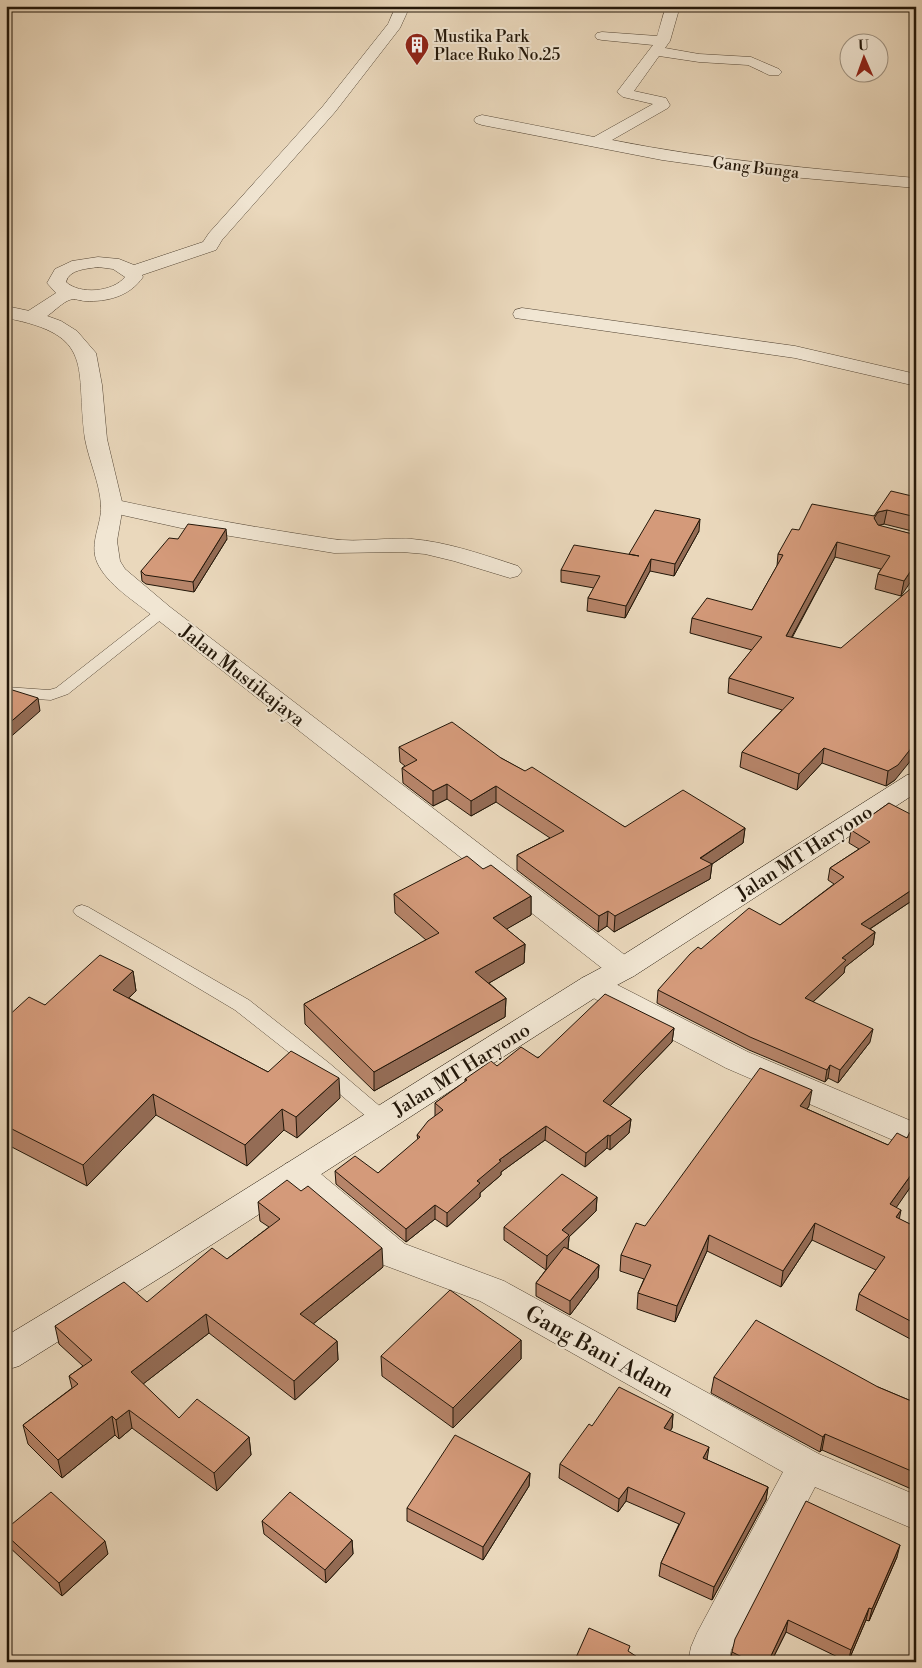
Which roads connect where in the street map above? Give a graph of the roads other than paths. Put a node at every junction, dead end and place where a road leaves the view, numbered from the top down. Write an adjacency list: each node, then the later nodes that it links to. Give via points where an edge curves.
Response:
1 (403, 6): 9 (street, via 395,24 329,109 210,246)
2 (673, 6): 4 (street)
3 (602, 36): 4 (street)
4 (660, 46): 5 (street, via 700,58 751,61); 7 (street, via 626,93 661,101 662,105)
5 (774, 72)
6 (482, 120): 7 (street, Gang Bunga)
7 (597, 142): 8 (street, Gang Bunga, via 769,170)
8 (916, 183)
9 (124, 268): 10 (street, via 134,277 132,282 117,291 93,295); 10 (street, via 88,263 63,271 56,283)
10 (70, 293): 13 (street)
11 (6, 312): 13 (street, Jalan Mustikajaya)
12 (522, 314): 14 (street, via 786,350)
13 (32, 317): 15 (street, Jalan Mustikajaya, via 62,330 86,353 96,439)
14 (916, 380)
15 (112, 506): 16 (street, via 181,521 334,546 412,546 445,551); 17 (street, Jalan Mustikajaya, via 106,542 108,561 117,574)
16 (510, 571)
17 (162, 612): 18 (lane, via 62,691 51,695); 21 (street, Jalan Mustikajaya)
18 (6, 692)
19 (916, 782): 21 (street, Jalan MT Haryono)
20 (82, 911): 23 (lane, via 242,1005)
21 (623, 969): 22 (street, Jalan MT Haryono)
22 (593, 985): 23 (street, Jalan MT Haryono); 24 (street, via 737,1060 895,1126)
23 (382, 1119): 25 (street, Jalan MT Haryono)
24 (916, 1138)
25 (297, 1173): 26 (street, Jalan MT Haryono); 27 (street, Gang Bani Adam, via 393,1254 492,1291)
26 (6, 1355)
27 (806, 1466): 28 (street, Gang Bani Adam); 29 (street, via 711,1647)
28 (916, 1513)
29 (708, 1662)

